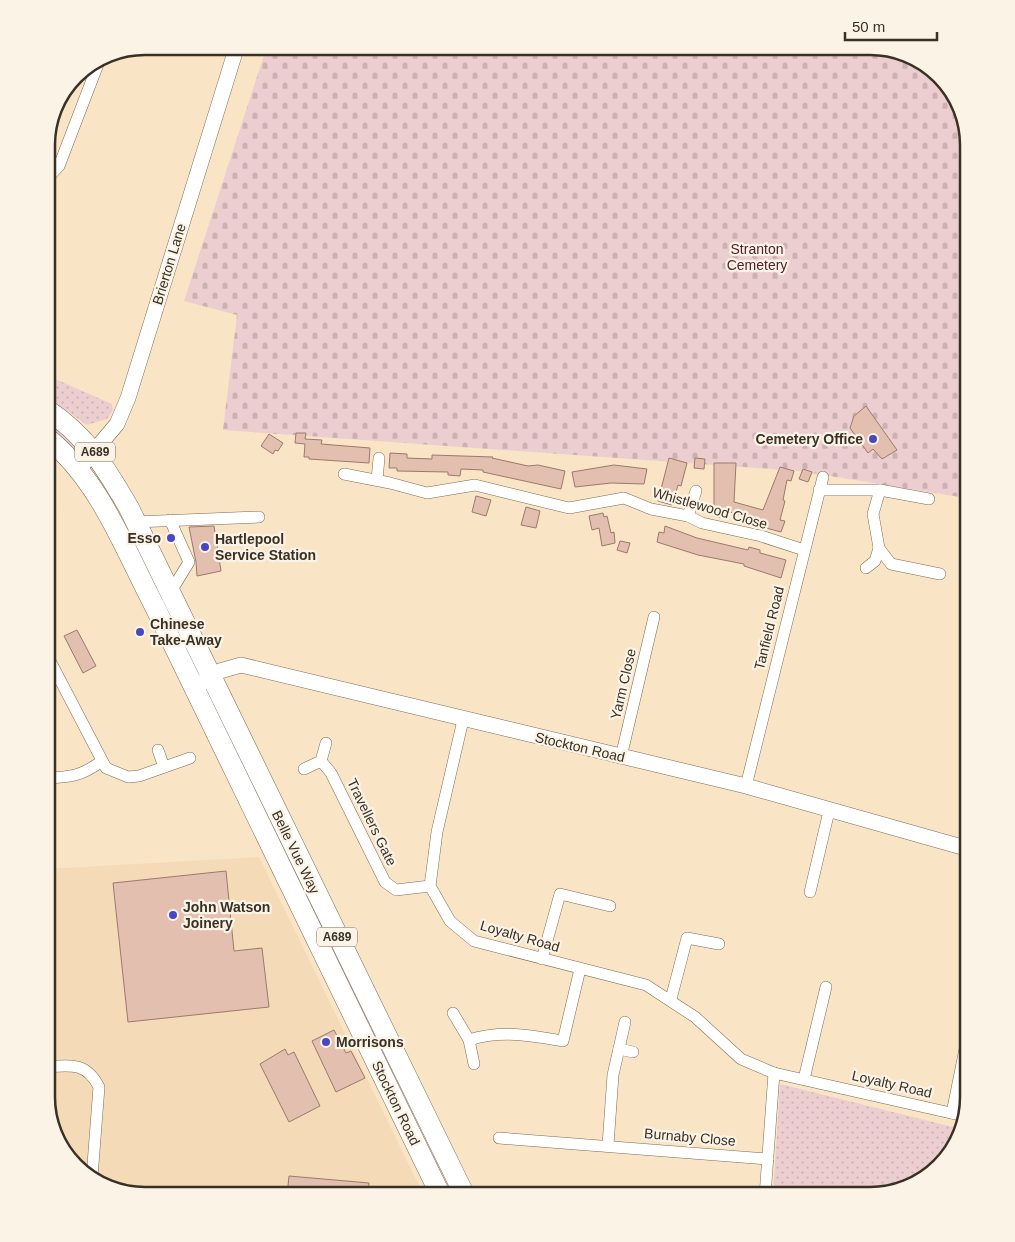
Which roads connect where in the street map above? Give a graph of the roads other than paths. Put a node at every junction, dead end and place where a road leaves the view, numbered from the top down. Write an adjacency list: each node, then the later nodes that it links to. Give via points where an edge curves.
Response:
1 (234, 55): 6 (street, Brierton Lane, via 128,398 117,424)
2 (96, 69): 3 (street)
3 (55, 170)
4 (55, 416): 6 (highway, A689, via 78,433)
5 (55, 445): 8 (highway, Stockton Road / A689)
6 (95, 452): 8 (street, Brierton Lane); 16 (highway, A689)
7 (379, 458): 11 (street)
8 (80, 469): 28 (highway, Stockton Road / A689, via 107,514)
9 (344, 474): 11 (street, Whistlewood Close)
10 (823, 477): 13 (street, Tanfield Road)
11 (377, 480): 17 (street, Whistlewood Close, via 427,493 475,485 569,508 624,498 651,509)
12 (696, 490): 17 (street)
13 (819, 490): 14 (street); 21 (street, Tanfield Road)
14 (880, 490): 15 (street); 20 (street, via 873,514)
15 (929, 499)
16 (132, 515): 19 (street); 24 (highway, Belle Vue Way / A689)
17 (688, 516): 21 (street, Whistlewood Close, via 702,523 761,536)
18 (259, 517): 19 (street)
19 (170, 520): 24 (street, via 189,562)
20 (879, 548): 22 (street, via 875,561); 23 (street, via 892,564)
21 (804, 550): 39 (street, Tanfield Road)
22 (866, 568)
23 (940, 574)
24 (170, 593): 27 (highway, Belle Vue Way / A689)
25 (654, 617): 32 (street, Yarm Close)
26 (55, 670): 34 (street)
27 (210, 677): 28 (street, Stockton Road); 29 (street, Stockton Road, via 241,665); 67 (highway, Belle Vue Way / A689)
28 (193, 687): 66 (highway, Stockton Road / A689)
29 (463, 720): 32 (street, Stockton Road); 42 (street, via 437,832)
30 (326, 743): 35 (street)
31 (158, 750): 36 (street)
32 (621, 757): 39 (street, Stockton Road)
33 (190, 758): 36 (street)
34 (102, 761): 36 (street, via 106,768 128,777); 38 (street, via 85,773)
35 (321, 761): 37 (street); 42 (street, Travellers Gate, via 331,773 385,882 396,890)
36 (164, 766)
37 (304, 769)
38 (55, 778)
39 (746, 786): 40 (street, Stockton Road)
40 (829, 811): 41 (street, Stockton Road); 43 (street)
41 (960, 847)
42 (430, 886): 46 (street, Loyalty Road, via 450,921 474,941)
43 (810, 892)
44 (610, 906): 46 (street, via 560,894)
45 (719, 944): 49 (street, via 687,938)
46 (542, 959): 47 (street, Loyalty Road)
47 (580, 969): 49 (street, Loyalty Road, via 646,985); 52 (street, via 563,1042 510,1033 488,1034)
48 (826, 987): 59 (street)
49 (671, 999): 57 (street, Loyalty Road, via 742,1059)
50 (453, 1013): 52 (street)
51 (625, 1022): 53 (street)
52 (468, 1040): 55 (street)
53 (619, 1049): 54 (street); 63 (street, via 613,1075)
54 (633, 1052)
55 (474, 1064)
56 (55, 1066): 65 (street, via 72,1065 86,1070 99,1087)
57 (774, 1072): 59 (street, Loyalty Road); 64 (street)
58 (960, 1073): 60 (street)
59 (804, 1079): 60 (street, Loyalty Road)
60 (952, 1113): 61 (street, Loyalty Road)
61 (958, 1114)
62 (498, 1138): 63 (street, Burnaby Close)
63 (608, 1145): 64 (street, Burnaby Close)
64 (768, 1159): 68 (street)
65 (93, 1170)
66 (437, 1187)
67 (461, 1187)
68 (766, 1187)

